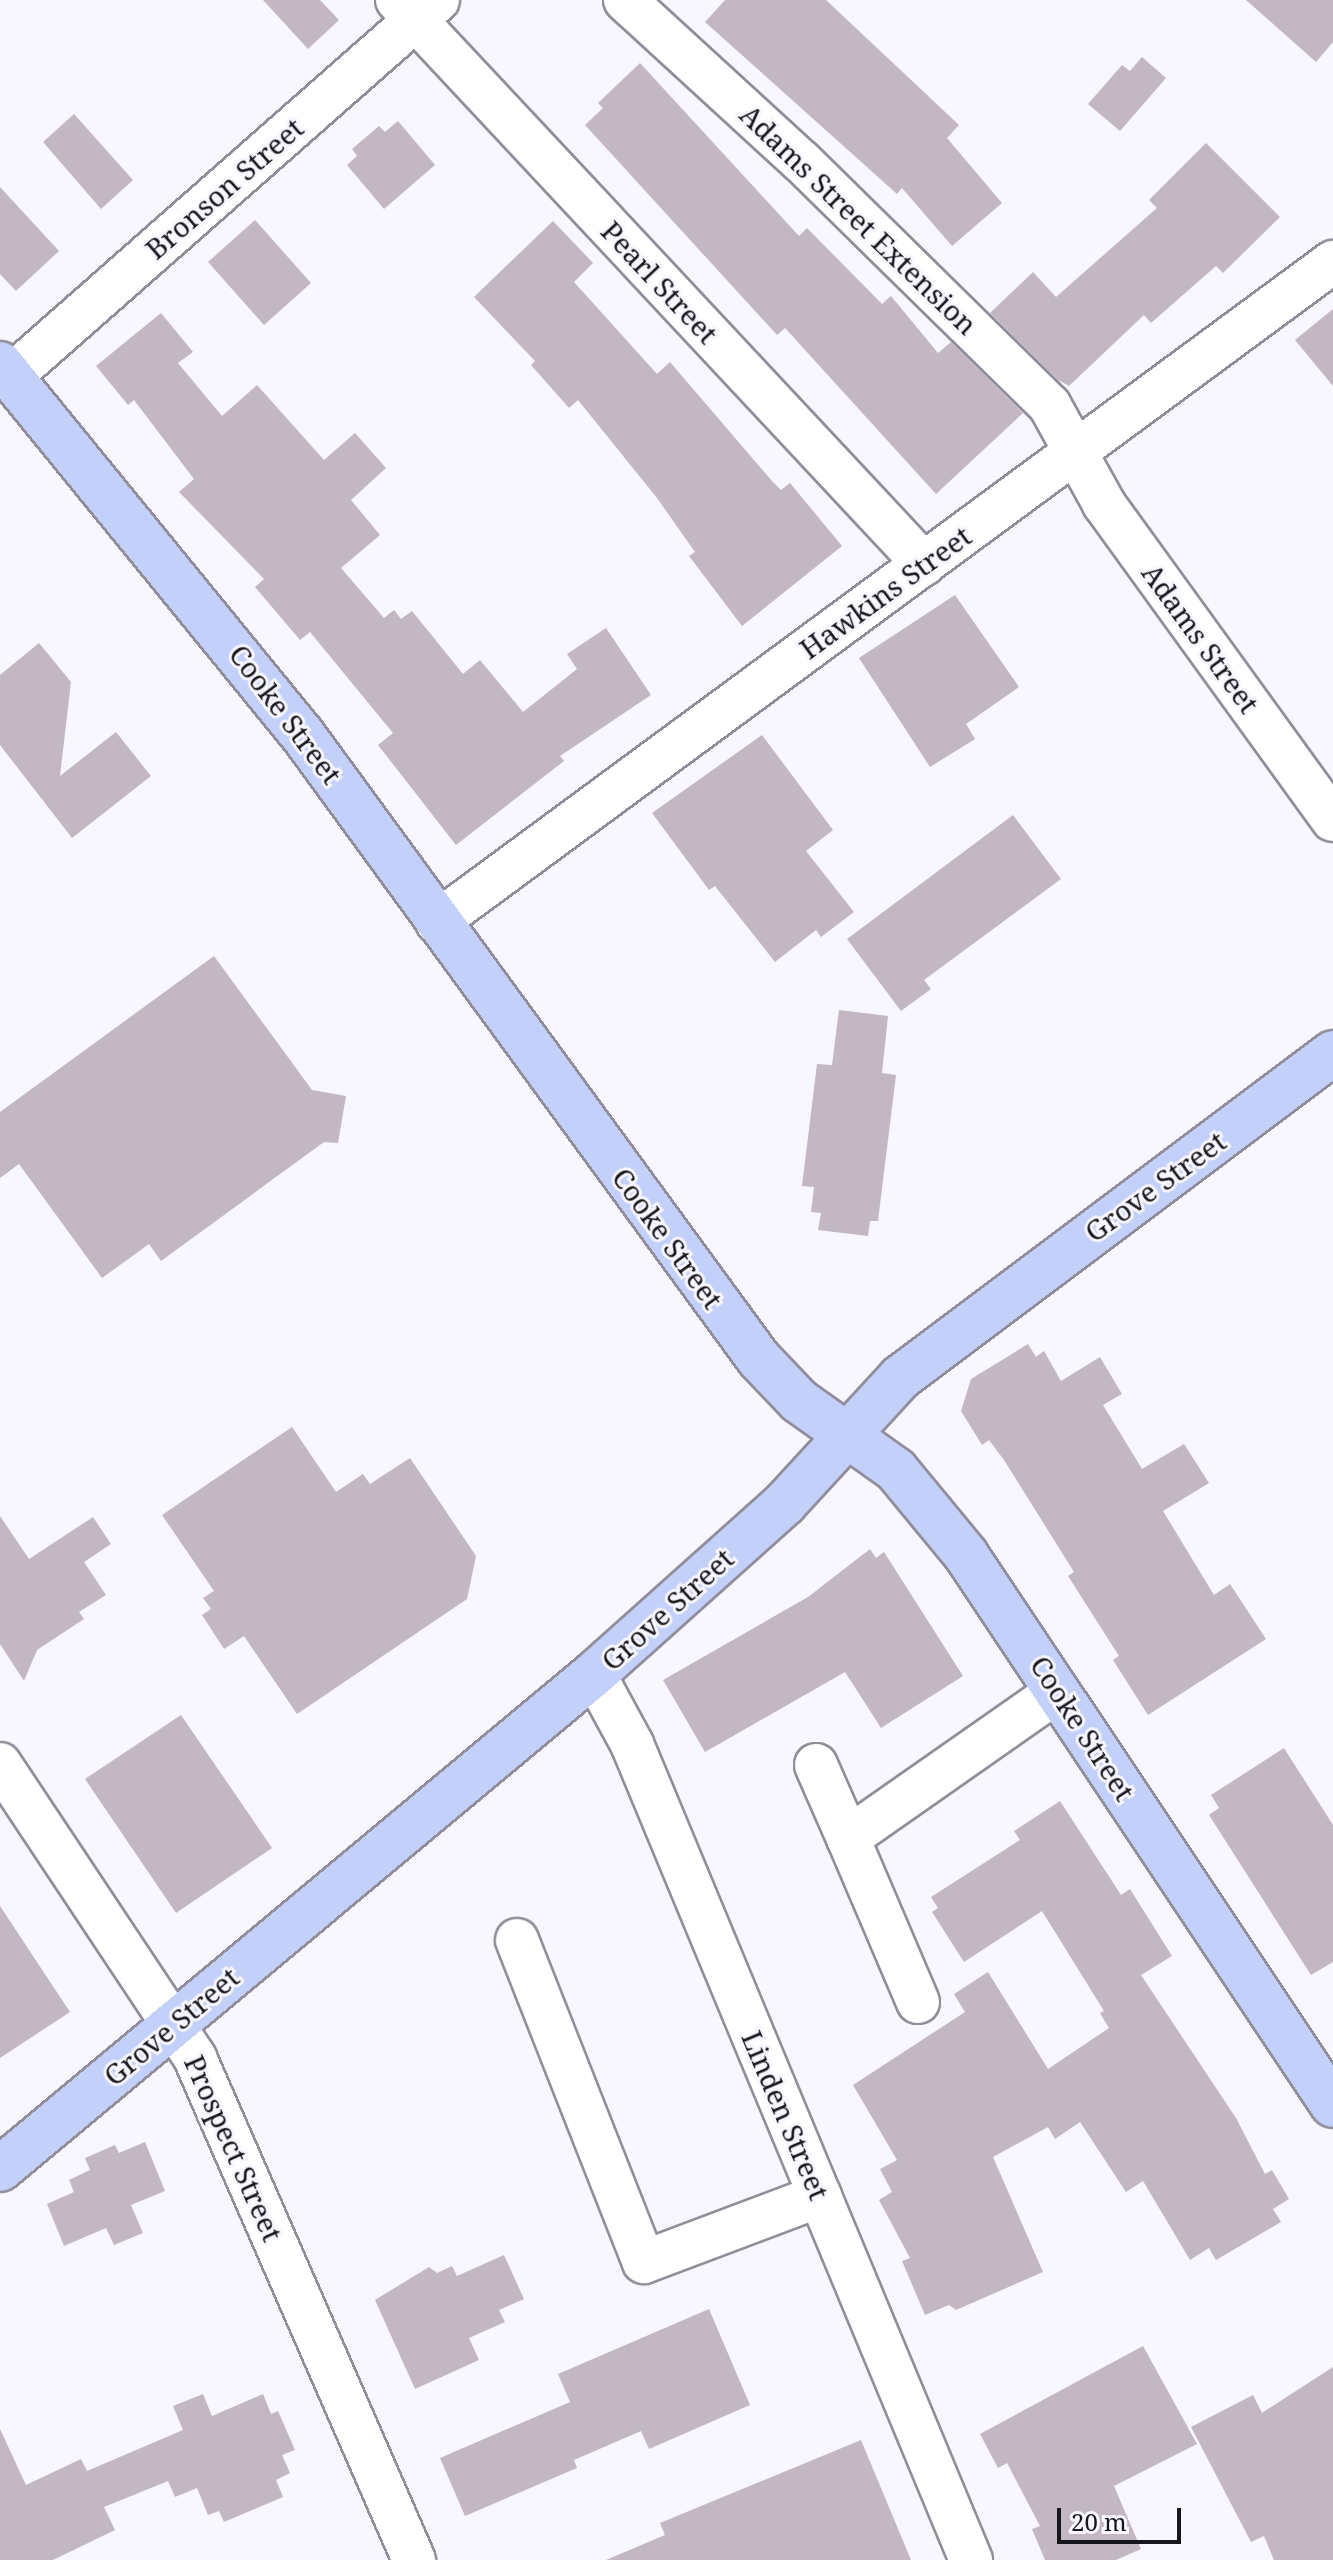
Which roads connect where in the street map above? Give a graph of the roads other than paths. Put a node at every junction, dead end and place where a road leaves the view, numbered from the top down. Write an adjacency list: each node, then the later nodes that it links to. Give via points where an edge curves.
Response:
1 (625, 0): 5 (street, Adams Street Extension, via 801,161 1040,394)
2 (417, 7): 4 (street, Bronson Street); 6 (street, Pearl Street)
3 (1333, 262): 5 (street, Hawkins Street)
4 (5, 370): 8 (main road, Cooke Street, via 223,632)
5 (1076, 451): 6 (street, Hawkins Street); 7 (street, Adams Street, via 1104,504)
6 (924, 564): 8 (street, Hawkins Street)
7 (1333, 820)
8 (437, 922): 10 (main road, Cooke Street, via 759,1359 799,1401)
9 (1333, 1053): 10 (main road, Grove Street, via 938,1346 887,1389)
10 (847, 1435): 11 (main road, Grove Street, via 785,1503); 12 (main road, Cooke Street, via 908,1482 966,1555)
11 (594, 1674): 18 (main road, Grove Street); 21 (street, Linden Street, via 632,1744)
12 (1058, 1691): 15 (street); 19 (main road, Cooke Street)
13 (0, 1764): 18 (street, Prospect Street)
14 (816, 1765): 15 (street)
15 (848, 1838): 17 (street)
16 (517, 1940): 21 (street, via 644,2262)
17 (918, 2002)
18 (174, 2024): 20 (main road, Grove Street); 22 (street, Prospect Street, via 215,2099)
19 (1333, 2105)
20 (0, 2169)
21 (820, 2196): 23 (street, Linden Street)
22 (414, 2560)
23 (971, 2560)

